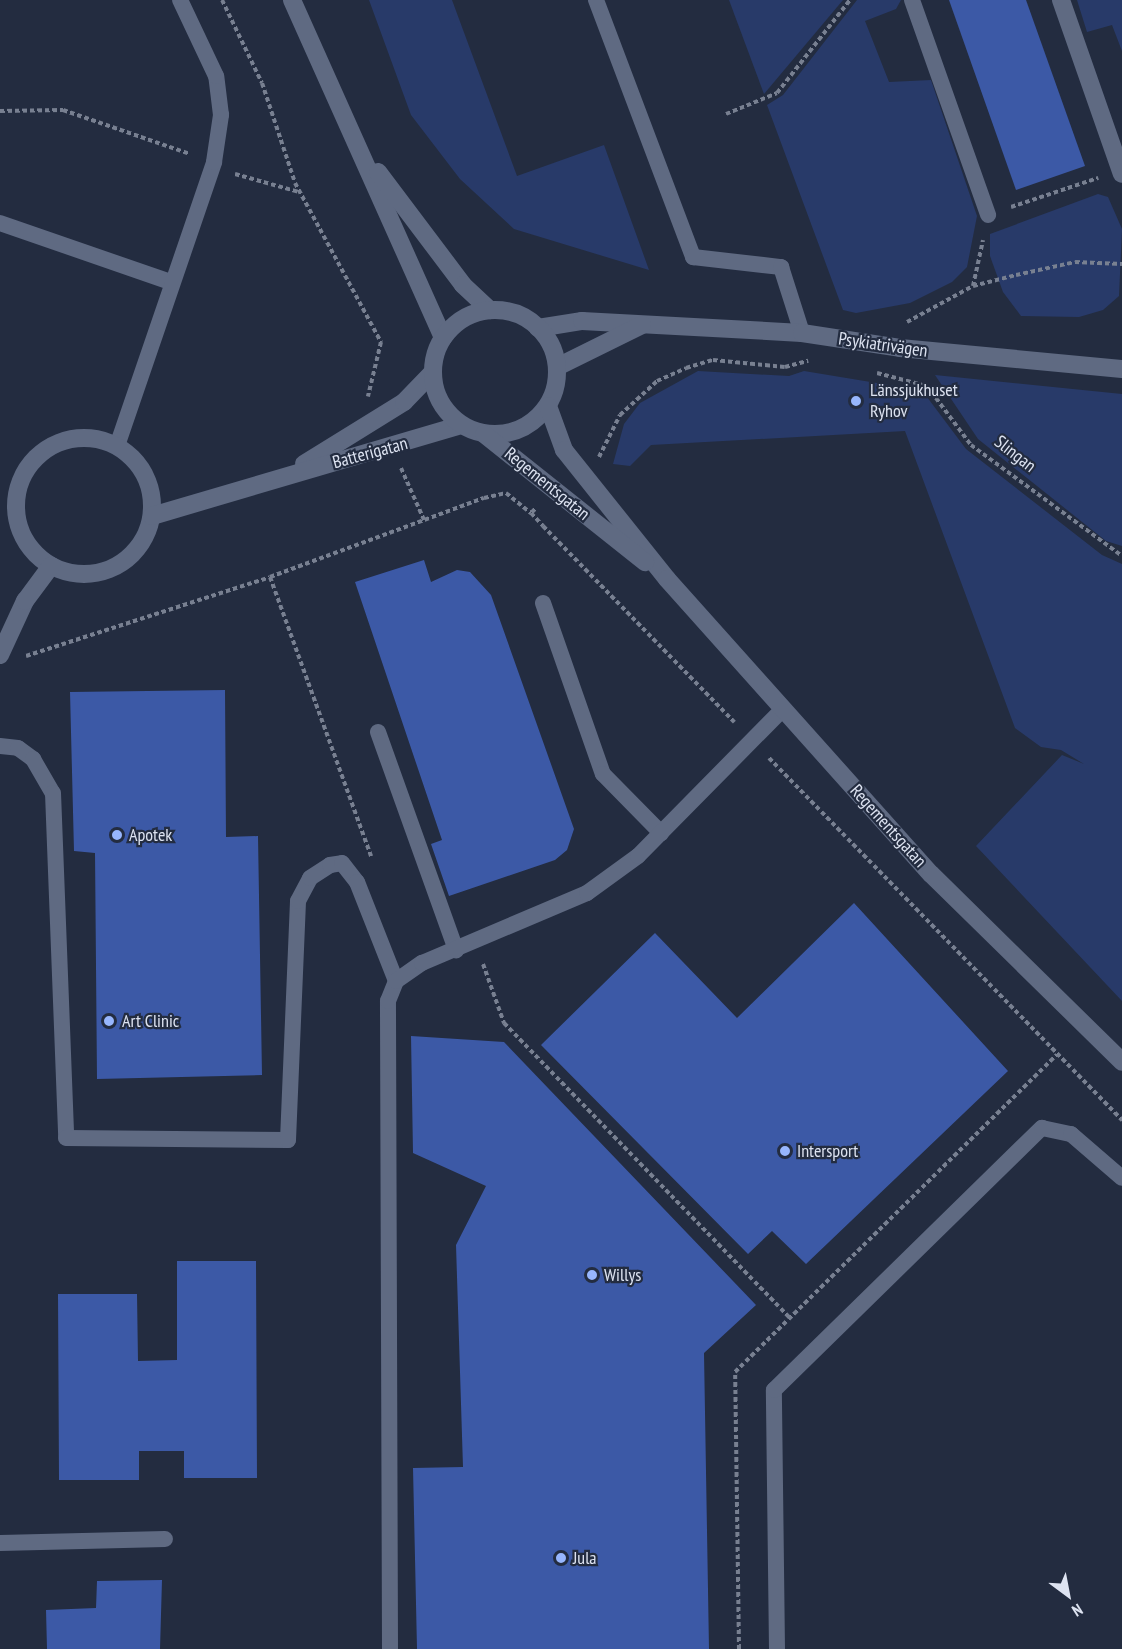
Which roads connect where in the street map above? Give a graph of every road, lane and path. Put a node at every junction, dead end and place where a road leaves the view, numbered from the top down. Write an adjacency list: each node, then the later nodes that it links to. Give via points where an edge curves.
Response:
1 (180, 0): 17 (lane, via 216,76 221,115 214,162)
2 (222, 0): 28 (path, via 262,83 295,183 381,342 366,390)
3 (292, 0): 11 (street)
4 (596, 0): 21 (lane, via 693,257 781,267)
5 (850, 0): 9 (path, via 777,93)
6 (912, 0): 14 (lane)
7 (1061, 0): 12 (street)
8 (0, 111): 10 (path, via 63,110)
9 (726, 114)
10 (118, 131)
11 (359, 146): 18 (street, via 463,285); 22 (street)
12 (1121, 170): 13 (street); 14 (path)
13 (1122, 174)
14 (988, 215): 16 (path, via 973,286 1075,262)
15 (0, 223): 17 (lane)
16 (1122, 264)
17 (170, 282): 31 (lane)
18 (490, 310): 20 (street, via 516,314); 22 (street, via 455,324)
19 (645, 324): 20 (street, Psykiatrivägen, via 582,321); 21 (street, Psykiatrivägen); 23 (street, Psykiatrivägen)
20 (538, 327): 23 (street)
21 (802, 333): 24 (street, Psykiatrivägen, via 900,348)
22 (443, 338): 25 (street)
23 (557, 367): 27 (street)
24 (1122, 369)
25 (432, 373): 28 (street, Batterigatan); 29 (street, via 446,411)
26 (895, 378): 38 (path, Slingan, via 927,386 972,446)
27 (548, 406): 30 (street, via 520,429); 41 (street, Regementsgatan, via 564,450)
28 (379, 419): 33 (street, Batterigatan)
29 (461, 424): 30 (street); 32 (street, Batterigatan)
30 (484, 434): 41 (street, Regementsgatan)
31 (117, 446): 34 (street, via 97,439 56,444); 36 (street, via 145,476)
32 (391, 447): 33 (street, Batterigatan); 37 (path)
33 (278, 478): 36 (street, Batterigatan)
34 (9, 489): 39 (street, via 21,534)
35 (531, 513): 37 (path, via 506,493)
36 (152, 516): 39 (street, via 132,555 114,567 72,574)
37 (424, 520): 40 (path)
38 (1122, 556)
39 (51, 566): 43 (street, via 25,601)
40 (270, 577): 43 (path, via 33,658); 48 (path)
41 (667, 579): 44 (street, Regementsgatan)
42 (543, 603): 47 (lane, via 603,774)
43 (1, 653)
44 (783, 709): 47 (lane); 52 (street, Regementsgatan, via 931,874)
45 (378, 732): 50 (lane)
46 (0, 746): 51 (lane, via 18,748 33,759 52,793 66,1138 288,1140 298,901 310,879 330,865 342,863 357,882)
47 (661, 833): 49 (lane, via 587,893)
48 (375, 869)
49 (476, 942): 50 (lane); 54 (path, via 504,1023)
50 (456, 950): 51 (lane, via 422,963)
51 (396, 981): 57 (lane, via 388,1001)
52 (1122, 1062)
53 (1122, 1178): 58 (lane, via 1071,1134 1042,1128 774,1390)
54 (790, 1318)
55 (165, 1539): 56 (lane)
56 (0, 1543)
57 (390, 1649)
58 (777, 1649)

